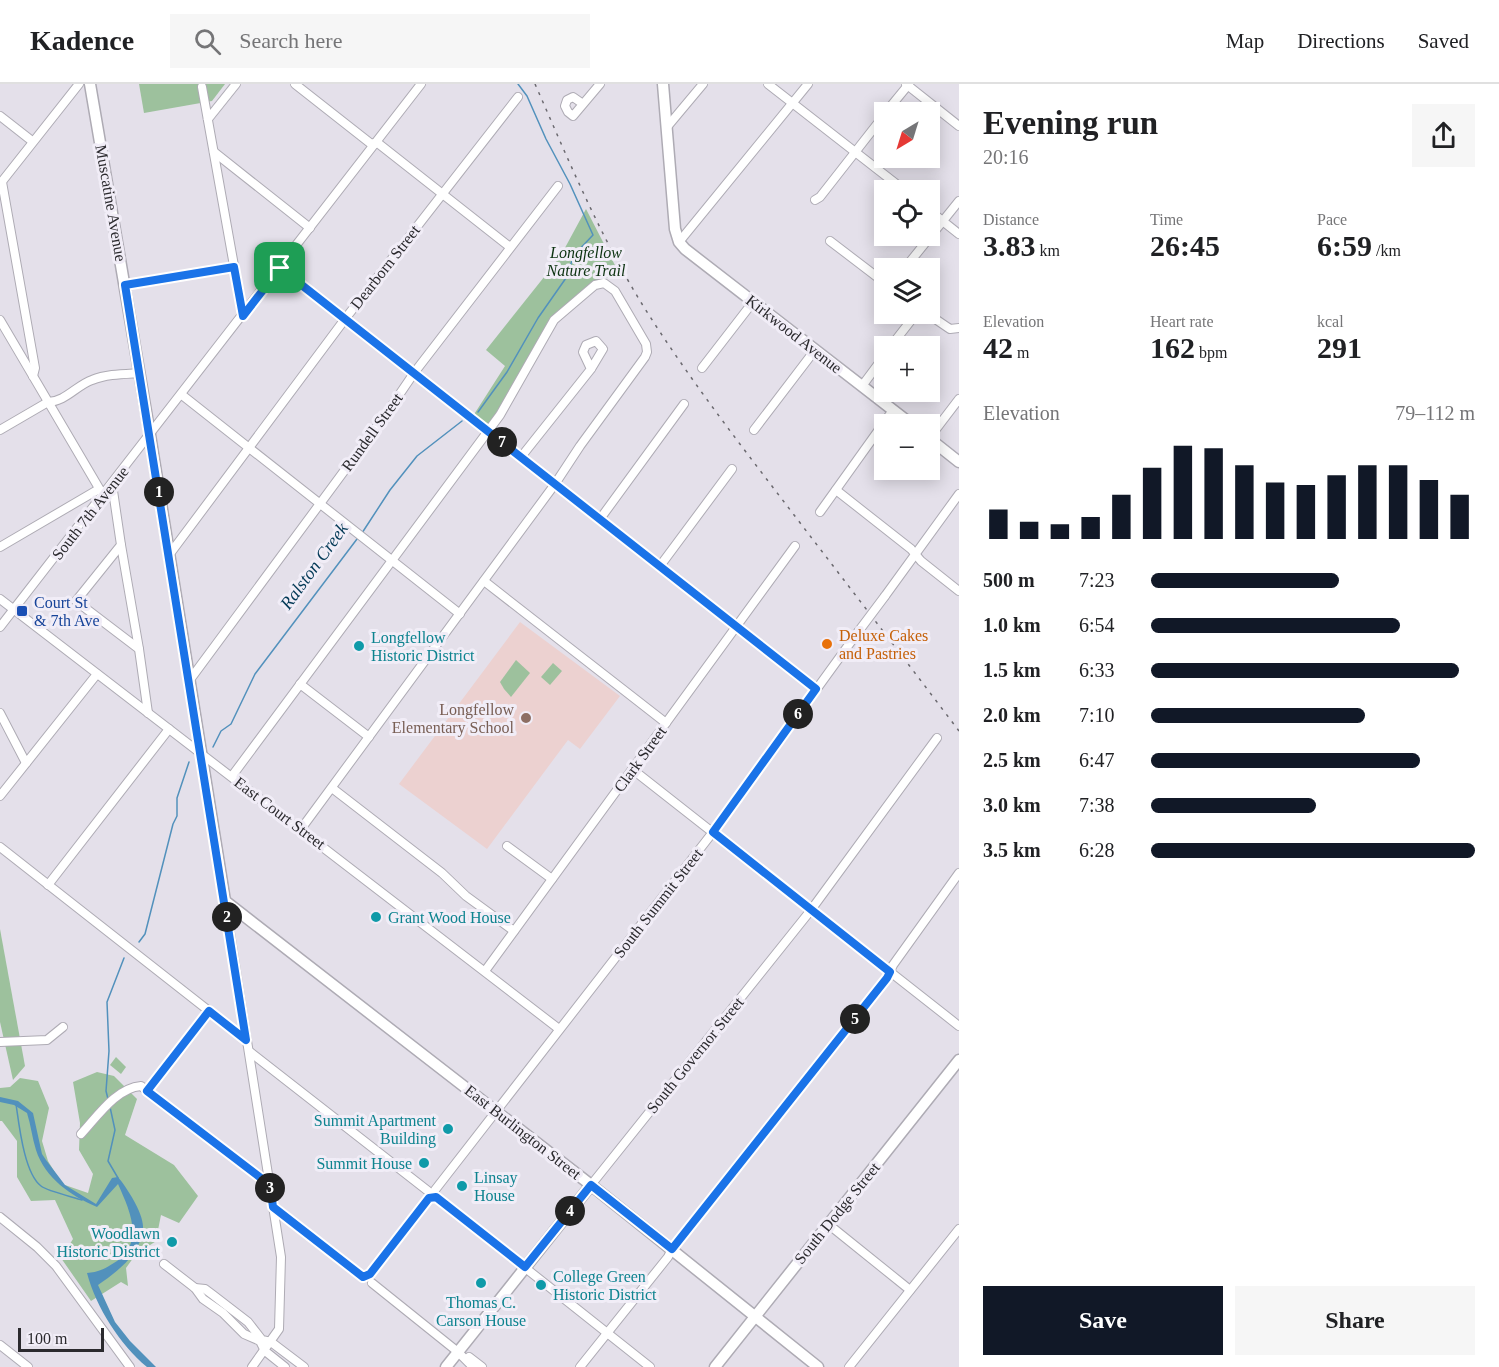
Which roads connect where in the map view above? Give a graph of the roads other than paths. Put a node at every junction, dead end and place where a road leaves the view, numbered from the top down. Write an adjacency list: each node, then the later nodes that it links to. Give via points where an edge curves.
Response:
1 (79, 84): 22 (street)
2 (90, 84): 43 (main road, Muscatine Avenue)
3 (236, 84): 18 (street)
4 (295, 84): 23 (street)
5 (422, 84): 23 (street, South 7th Avenue)
6 (600, 84): 16 (street)
7 (663, 84): 20 (main road)
8 (704, 84): 20 (street)
9 (768, 84): 15 (street)
10 (807, 84): 15 (street)
11 (908, 84): 14 (street); 19 (street)
12 (202, 87): 18 (street)
13 (518, 97): 29 (street, Dearborn Street)
14 (894, 102)
15 (792, 103): 25 (street); 37 (street)
16 (583, 104)
17 (0, 116): 22 (street)
18 (208, 119): 24 (street)
19 (959, 126)
20 (667, 127): 37 (main road, via 673,217)
21 (874, 128): 25 (street)
22 (33, 141): 27 (street)
23 (376, 144): 29 (street); 34 (street, South 7th Avenue)
24 (214, 152): 34 (street); 40 (street)
25 (855, 152): 26 (street); 30 (street)
26 (890, 180)
27 (1, 183): 58 (street, via 35,368)
28 (558, 186): 38 (street, Rundell Street)
29 (443, 195): 38 (street); 46 (street, Dearborn Street)
30 (815, 200)
31 (959, 201): 33 (street)
32 (940, 219): 33 (street)
33 (943, 221): 35 (street); 39 (street)
34 (310, 228): 41 (street, South 7th Avenue)
35 (959, 234)
36 (830, 240): 42 (street)
37 (679, 242): 44 (main road, Kirkwood Avenue)
38 (510, 247): 57 (street, Rundell Street)
39 (913, 258)
40 (234, 267): 43 (street); 45 (street)
41 (280, 268): 45 (street, South 7th Avenue); 46 (street)
42 (874, 275)
43 (125, 285): 56 (main road, Muscatine Avenue)
44 (753, 302): 52 (main road, Kirkwood Avenue); 53 (street)
45 (243, 316): 60 (street, South 7th Avenue)
46 (345, 319): 57 (street); 72 (street, Dearborn Street)
47 (0, 320): 58 (street)
48 (940, 322): 50 (street, via 950,329)
49 (908, 324): 51 (street)
50 (959, 328)
51 (899, 336)
52 (815, 350): 59 (main road, Kirkwood Avenue); 68 (street)
53 (702, 368)
54 (591, 369): 73 (street)
55 (874, 370): 59 (street)
56 (140, 373): 62 (street, via 90,380); 70 (main road, Muscatine Avenue)
57 (414, 373): 69 (street); 81 (street, Rundell Street)
58 (33, 376): 62 (street)
59 (862, 386): 64 (main road, Kirkwood Avenue)
60 (182, 395): 70 (street, South 7th Avenue); 72 (street)
61 (959, 399): 66 (street)
62 (48, 402): 67 (street); 79 (street)
63 (684, 404): 83 (street)
64 (893, 411): 65 (main road, Kirkwood Avenue); 78 (street)
65 (897, 414)
66 (940, 425)
67 (0, 430)
68 (754, 430)
69 (488, 431): 73 (street); 77 (street, via 554,320 595,285 608,285 646,344 647,352); 89 (street)
70 (150, 435): 76 (street, South 7th Avenue); 88 (main road, Muscatine Avenue)
71 (940, 446): 74 (main road)
72 (249, 449): 81 (street); 88 (street, Dearborn Street)
73 (521, 457): 77 (street)
74 (959, 462)
75 (732, 469): 90 (street)
76 (112, 484): 79 (street, South 7th Avenue); 84 (street)
77 (555, 484): 83 (street); 91 (street)
78 (836, 490): 82 (street); 87 (street)
79 (101, 492): 86 (street); 94 (street, South 7th Avenue)
80 (959, 495): 87 (street, South Summit Street)
81 (319, 504): 89 (street); 100 (street, Rundell Street)
82 (820, 512)
83 (600, 519): 90 (street)
84 (121, 544): 98 (street); 98 (street, via 76,601)
85 (795, 546): 96 (street, Clark Street)
86 (0, 547)
87 (915, 554): 92 (street); 102 (street, South Summit Street, bridge)
88 (169, 555): 100 (main road, Muscatine Avenue)
89 (392, 561): 95 (street); 101 (street)
90 (660, 566): 96 (street)
91 (484, 581): 95 (street); 105 (street)
92 (959, 591)
93 (0, 598): 94 (street, East Court Street)
94 (14, 609): 97 (street, South 7th Avenue); 99 (street, East Court Street)
95 (460, 614): 107 (street)
96 (736, 626): 102 (street); 105 (street, Clark Street)
97 (0, 627)
98 (139, 649): 104 (street)
99 (97, 674): 104 (street, East Court Street); 110 (street)
100 (189, 681): 109 (main road, Muscatine Avenue)
101 (300, 684): 107 (street); 112 (street)
102 (816, 689): 116 (street, South Summit Street)
103 (0, 713): 110 (street)
104 (148, 713): 106 (street, East Court Street)
105 (666, 723): 111 (street, Clark Street)
106 (169, 729): 109 (street, East Court Street); 121 (street)
107 (369, 737): 113 (street)
108 (937, 738): 123 (street, South Governor Street)
109 (200, 753): 112 (street, East Court Street); 122 (main road, Muscatine Avenue)
110 (27, 763): 114 (street)
111 (632, 769): 116 (street); 120 (street, Clark Street)
112 (232, 776): 115 (street, East Court Street)
113 (332, 788): 115 (street); 124 (street)
114 (0, 796)
115 (301, 829): 125 (street, East Court Street)
116 (713, 832): 123 (street); 130 (street, South Summit Street)
117 (507, 846): 120 (street)
118 (0, 847): 121 (street)
119 (959, 873): 126 (street)
120 (552, 879): 124 (street, Clark Street)
121 (48, 885): 127 (street)
122 (225, 901): 131 (street, Muscatine Avenue); 136 (main road, East Burlington Street)
123 (811, 910): 126 (street); 139 (street, South Governor Street)
124 (514, 931): 125 (street, Clark Street)
125 (485, 971): 130 (street, East Court Street)
126 (890, 972): 128 (street); 145 (street)
127 (209, 1011): 131 (street); 135 (street)
128 (959, 1026)
129 (63, 1027): 132 (street, via 47,1040)
130 (559, 1029): 136 (street, South Summit Street)
131 (246, 1040): 133 (street, Muscatine Avenue)
132 (0, 1042)
133 (250, 1052): 138 (street, Muscatine Avenue); 140 (street)
134 (959, 1060): 143 (main road, South Dodge Street)
135 (147, 1091): 137 (street, via 141,1086 133,1087 110,1103); 138 (street)
136 (495, 1111): 139 (main road, East Burlington Street); 140 (street, South Summit Street)
137 (81, 1134)
138 (270, 1185): 141 (street, Muscatine Avenue)
139 (591, 1185): 145 (main road, East Burlington Street); 147 (main road, South Governor Street)
140 (432, 1194): 147 (street); 148 (street, South Summit Street)
141 (273, 1207): 148 (street); 153 (street, Muscatine Avenue, via 280,1257 280,1319)
142 (0, 1217): 158 (street, via 56,1266)
143 (828, 1224): 150 (street); 151 (main road, South Dodge Street)
144 (959, 1229): 150 (street)
145 (672, 1249): 151 (main road, East Burlington Street); 152 (street)
146 (164, 1264): 149 (street)
147 (525, 1267): 152 (street); 156 (main road, South Governor Street)
148 (368, 1278): 156 (street)
149 (195, 1288): 153 (street, via 205,1289 248,1322 262,1340); 155 (street, via 244,1334 260,1341)
150 (910, 1290): 169 (street)
151 (754, 1317): 167 (main road, South Dodge Street); 168 (main road, East Burlington Street)
152 (608, 1333): 165 (street); 166 (street)
153 (272, 1342): 155 (street, Muscatine Avenue); 161 (street)
154 (0, 1345): 157 (street)
155 (265, 1351): 159 (street, Muscatine Avenue); 160 (street)
156 (458, 1352): 162 (main road, South Governor Street); 163 (street); 164 (street)
157 (28, 1367)
158 (128, 1367)
159 (252, 1367)
160 (285, 1367)
161 (304, 1367)
162 (446, 1367)
163 (473, 1367)
164 (482, 1367)
165 (580, 1367)
166 (650, 1367)
167 (715, 1367)
168 (818, 1367)
169 (849, 1367)

